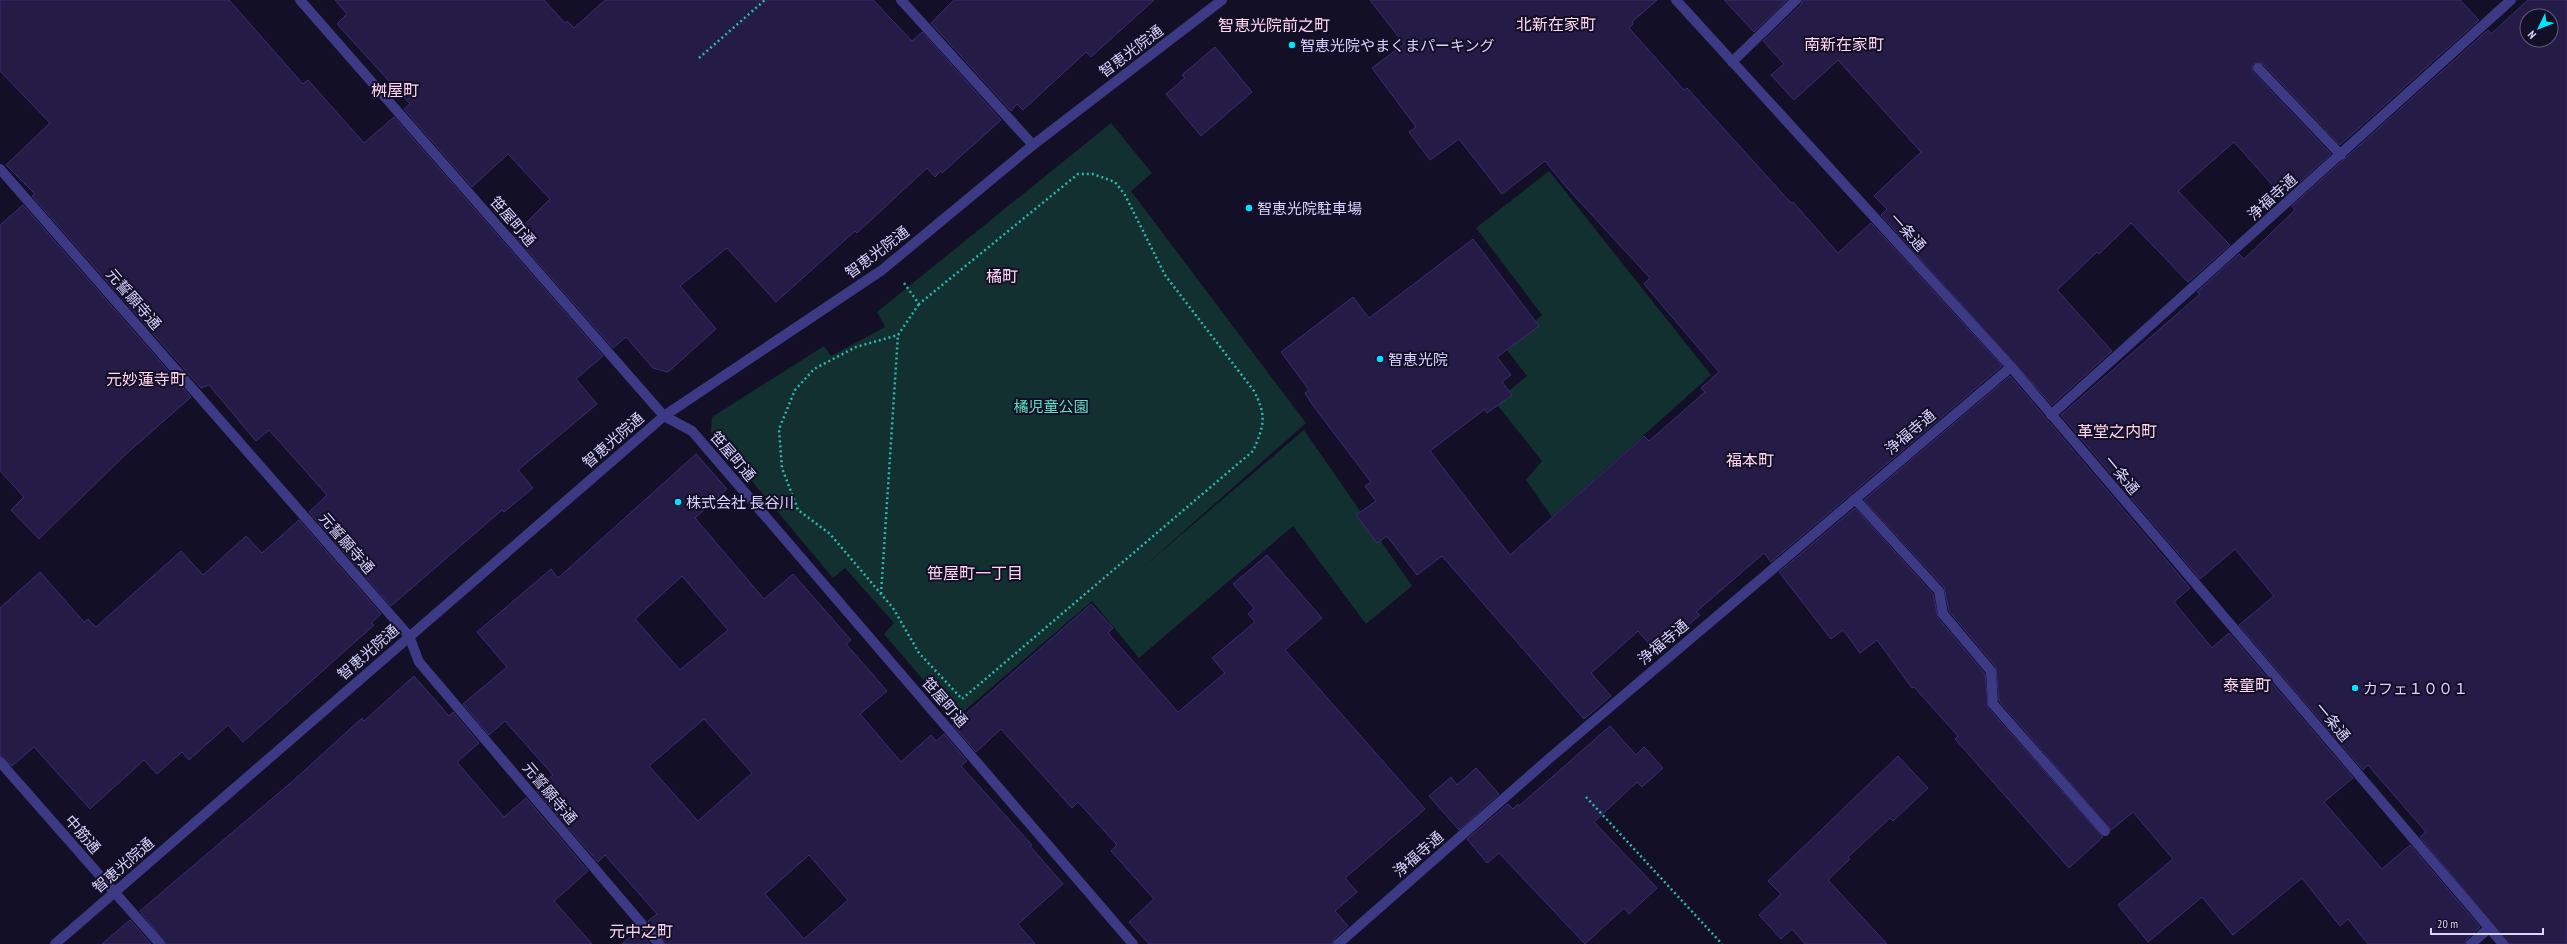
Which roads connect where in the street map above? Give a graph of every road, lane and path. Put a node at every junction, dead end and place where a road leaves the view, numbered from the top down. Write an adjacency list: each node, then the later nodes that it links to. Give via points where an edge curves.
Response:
1 (765, 0): 8 (path)
2 (901, 0): 11 (street)
3 (1222, 0): 11 (street, 智恵光院通)
4 (1676, 0): 9 (street, 一条通)
5 (1796, 0): 9 (street)
6 (2511, 0): 12 (street, 浄福寺通)
7 (304, 1): 19 (street, 笹屋町通)
8 (699, 58)
9 (1732, 62): 17 (street, 一条通)
10 (2258, 68): 12 (street)
11 (1033, 145): 14 (street, 智恵光院通)
12 (2341, 154): 18 (street, 浄福寺通)
13 (0, 169): 22 (street, 元誓願寺通)
14 (889, 264): 15 (path); 19 (street, 智恵光院通)
15 (919, 304): 16 (path); 21 (path, via 1078,174 1093,174 1115,182 1125,195 1165,275 1254,391 1264,418 1253,451 962,699 919,652 893,608)
16 (898, 335): 21 (path); 21 (path, via 856,347 814,369 795,390 779,430 782,468 798,510 830,534)
17 (2011, 367): 18 (street, 一条通); 20 (street, 浄福寺通)
18 (2051, 415): 27 (street, 一条通)
19 (664, 416): 22 (street, 智恵光院通); 31 (street, 笹屋町通, via 692,431)
20 (1855, 498): 25 (street, via 1939,591 1944,614 1991,671 1993,704); 32 (street, 浄福寺通, via 1545,762)
21 (881, 594)
22 (409, 636): 26 (street, 智恵光院通); 30 (street, 元誓願寺通, via 419,662)
23 (0, 762): 26 (street, 中筋通)
24 (1586, 797): 33 (path)
25 (2105, 831)
26 (114, 893): 28 (street, 智恵光院通); 29 (street, 中筋通)
27 (2489, 928): 34 (street); 35 (street, 一条通)
28 (55, 944)
29 (160, 944)
30 (659, 944)
31 (1133, 944)
32 (1338, 944)
33 (1722, 944)
34 (2471, 944)
35 (2503, 944)

